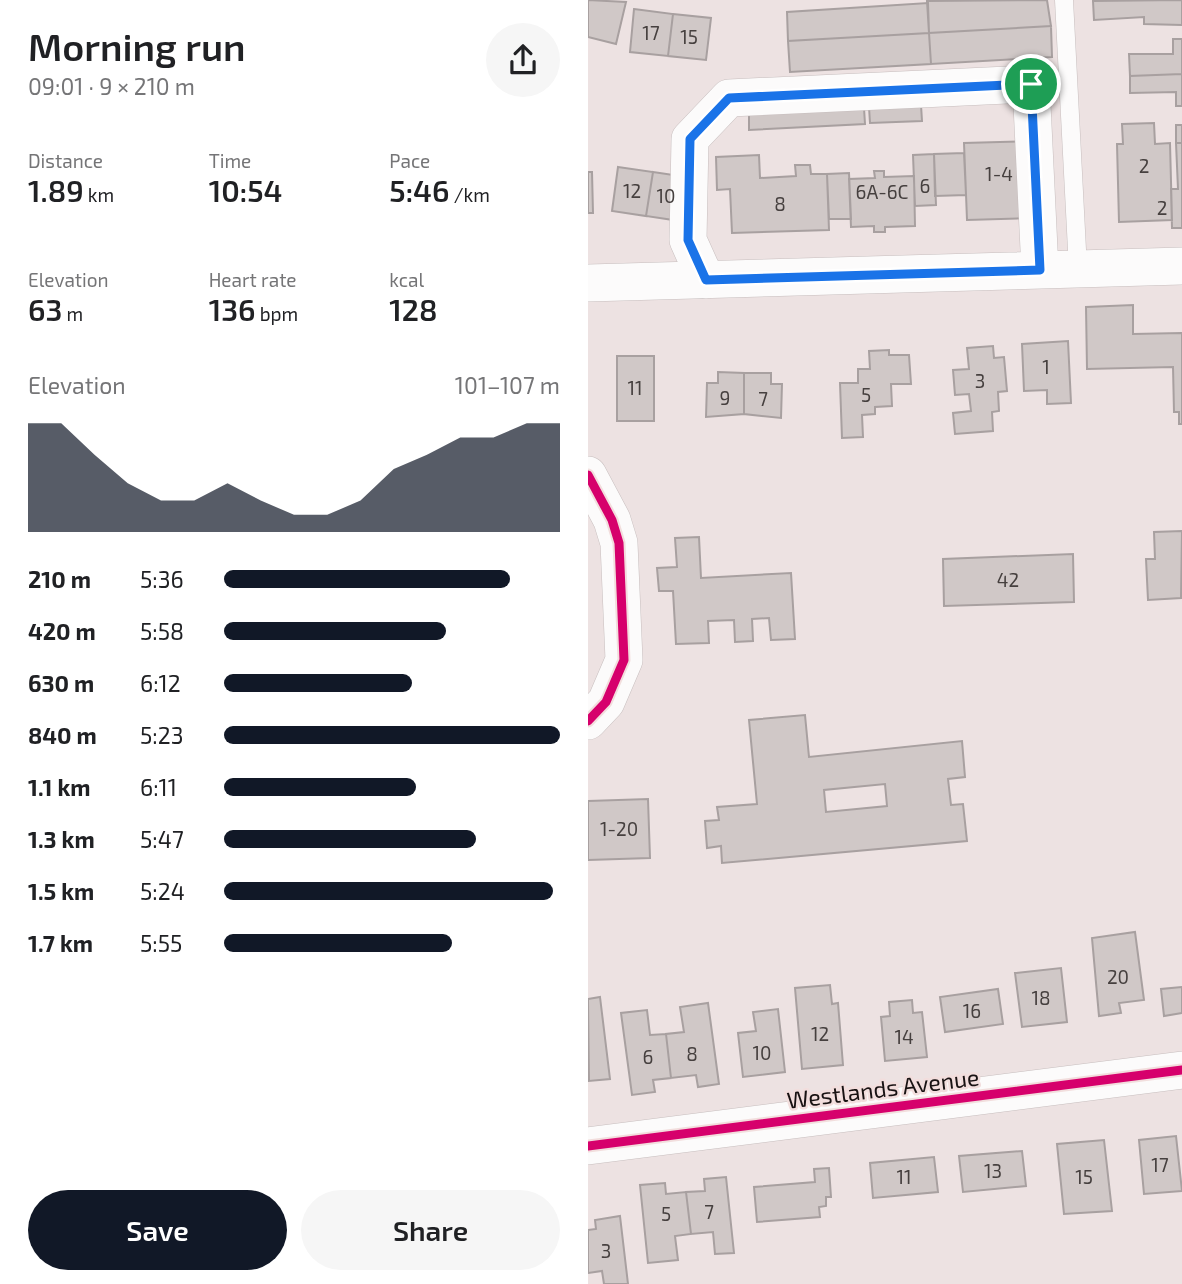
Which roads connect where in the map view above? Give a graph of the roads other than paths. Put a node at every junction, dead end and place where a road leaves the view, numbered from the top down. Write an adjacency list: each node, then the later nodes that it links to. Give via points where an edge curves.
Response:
1 (1064, 0): 3 (lane)
2 (1182, 266): 3 (street)
3 (1078, 269): 4 (street)
4 (1040, 270): 5 (street); 5 (street, via 1031,84 729,98 690,139 688,240)
5 (706, 280): 6 (street)
6 (588, 283)
7 (588, 475): 8 (street, via 620,543 624,660 606,702)
8 (588, 721)
9 (1182, 1070): 10 (street, Westlands Avenue)
10 (588, 1146)

